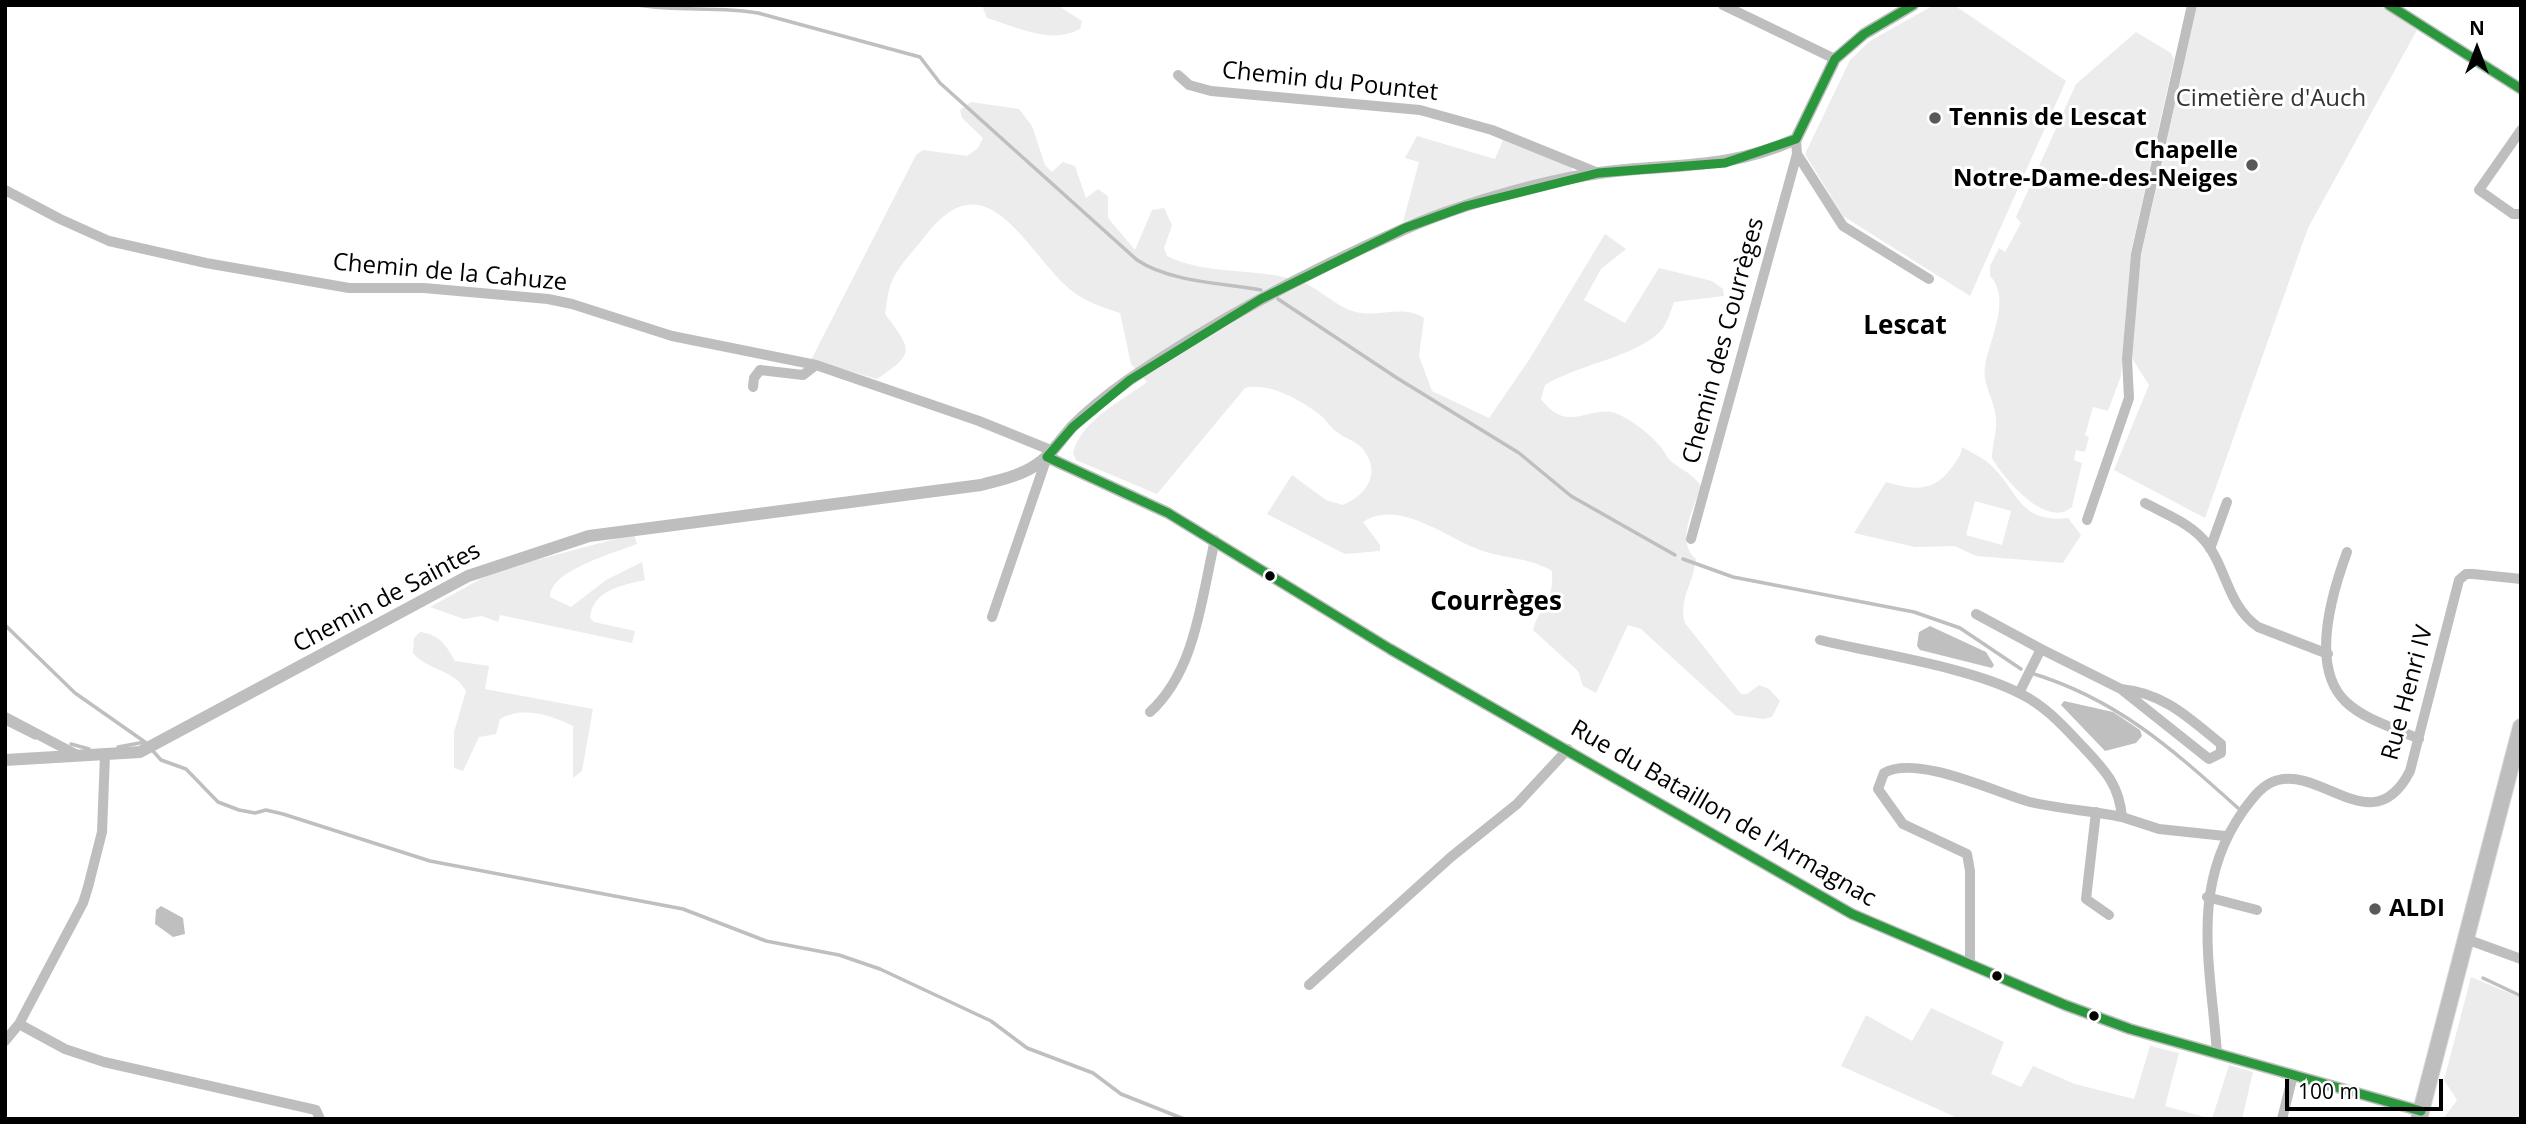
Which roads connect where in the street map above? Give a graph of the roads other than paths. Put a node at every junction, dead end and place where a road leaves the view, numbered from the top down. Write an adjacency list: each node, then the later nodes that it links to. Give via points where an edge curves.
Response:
1 (1723, 5): 5 (street)
2 (1913, 5): 5 (street, via 1864,34)
3 (2192, 5): 20 (street, via 2136,254 2127,359 2129,398)
4 (2389, 5): 7 (street)
5 (1835, 60): 9 (street)
6 (1178, 75): 11 (street, Chemin du Pountet, via 1189,85 1212,91 1391,106 1460,119)
7 (2521, 89)
8 (2521, 130): 13 (street, via 2479,190 2513,214)
9 (1796, 139): 10 (street); 11 (street, via 1725,163)
10 (1797, 154): 14 (street, via 1843,226); 21 (street, Chemin des Courrèges)
11 (1598, 173): 17 (street, via 1466,206 1338,258 1261,299 1130,380 1082,418)
12 (5, 190): 15 (street, Chemin de la Cahuze, via 110,240 159,254 349,288 424,288 548,299 672,335)
13 (2521, 214)
14 (1929, 279)
15 (816, 365): 16 (street, via 803,375 760,370); 17 (street, Chemin de la Cahuze, via 979,421)
16 (753, 387)
17 (1050, 454): 22 (street, Rue du Bataillon de l'Armagnac); 27 (street); 38 (street, Chemin de Saintes, via 1033,468 981,485 589,536 500,563 159,743 140,752)
18 (2227, 502): 23 (street)
19 (2145, 503): 23 (street, via 2185,525)
20 (2087, 520)
21 (1691, 539)
22 (1215, 540): 33 (street, via 1186,660 1166,697); 37 (street, Rue du Bataillon de l'Armagnac, via 1390,649)
23 (2210, 550): 30 (street, via 2232,600 2249,621)
24 (2347, 552): 30 (street, via 2329,612)
25 (2521, 579): 36 (street, Rue Henri IV, via 2466,574 2459,580)
26 (1976, 614): 29 (street)
27 (992, 617)
28 (1820, 640): 32 (street)
29 (2041, 649): 31 (street); 32 (street)
30 (2328, 654): 36 (street, via 2330,674 2345,701 2358,712)
31 (2121, 689): 31 (street, via 2209,759 2221,753 2221,744 2168,700)
32 (2020, 693): 42 (street, via 2055,718 2099,764 2120,794)
33 (1150, 712)
34 (5, 717): 39 (street)
35 (2521, 727): 47 (main road)
36 (2419, 739): 43 (street, Rue Henri IV, via 2410,771 2392,795 2376,801 2357,800 2294,779 2279,779 2255,794)
37 (1568, 749): 49 (street, Rue du Bataillon de l'Armagnac, via 1852,914); 50 (street, via 1517,804)
38 (105, 755): 39 (street, Chemin de Saintes); 51 (street, via 102,832 92,875 83,903)
39 (80, 756): 40 (street, Chemin de Saintes)
40 (5, 760)
41 (2096, 812): 42 (street); 46 (street, via 2086,899); 49 (street, via 2034,803 1954,775 1900,768 1884,773 1878,789 1903,824 1967,854)
42 (2122, 817): 43 (street, via 2159,830)
43 (2225, 836): 44 (street, Rue Henri IV)
44 (2207, 897): 45 (street); 53 (street, Rue Henri IV)
45 (2256, 910)
46 (2109, 915)
47 (2466, 939): 48 (street); 55 (main road)
48 (2521, 959)
49 (1970, 964): 53 (street, Rue du Bataillon de l'Armagnac, via 2065,1005)
50 (1309, 985)
51 (19, 1024): 52 (street); 56 (street, via 65,1049 104,1062 316,1110)
52 (5, 1041)
53 (2217, 1054): 54 (street, Rue du Bataillon de l'Armagnac)
54 (2293, 1075): 55 (street, Rue du Bataillon de l'Armagnac); 57 (street)
55 (2420, 1115)
56 (320, 1119)
57 (2282, 1119)

